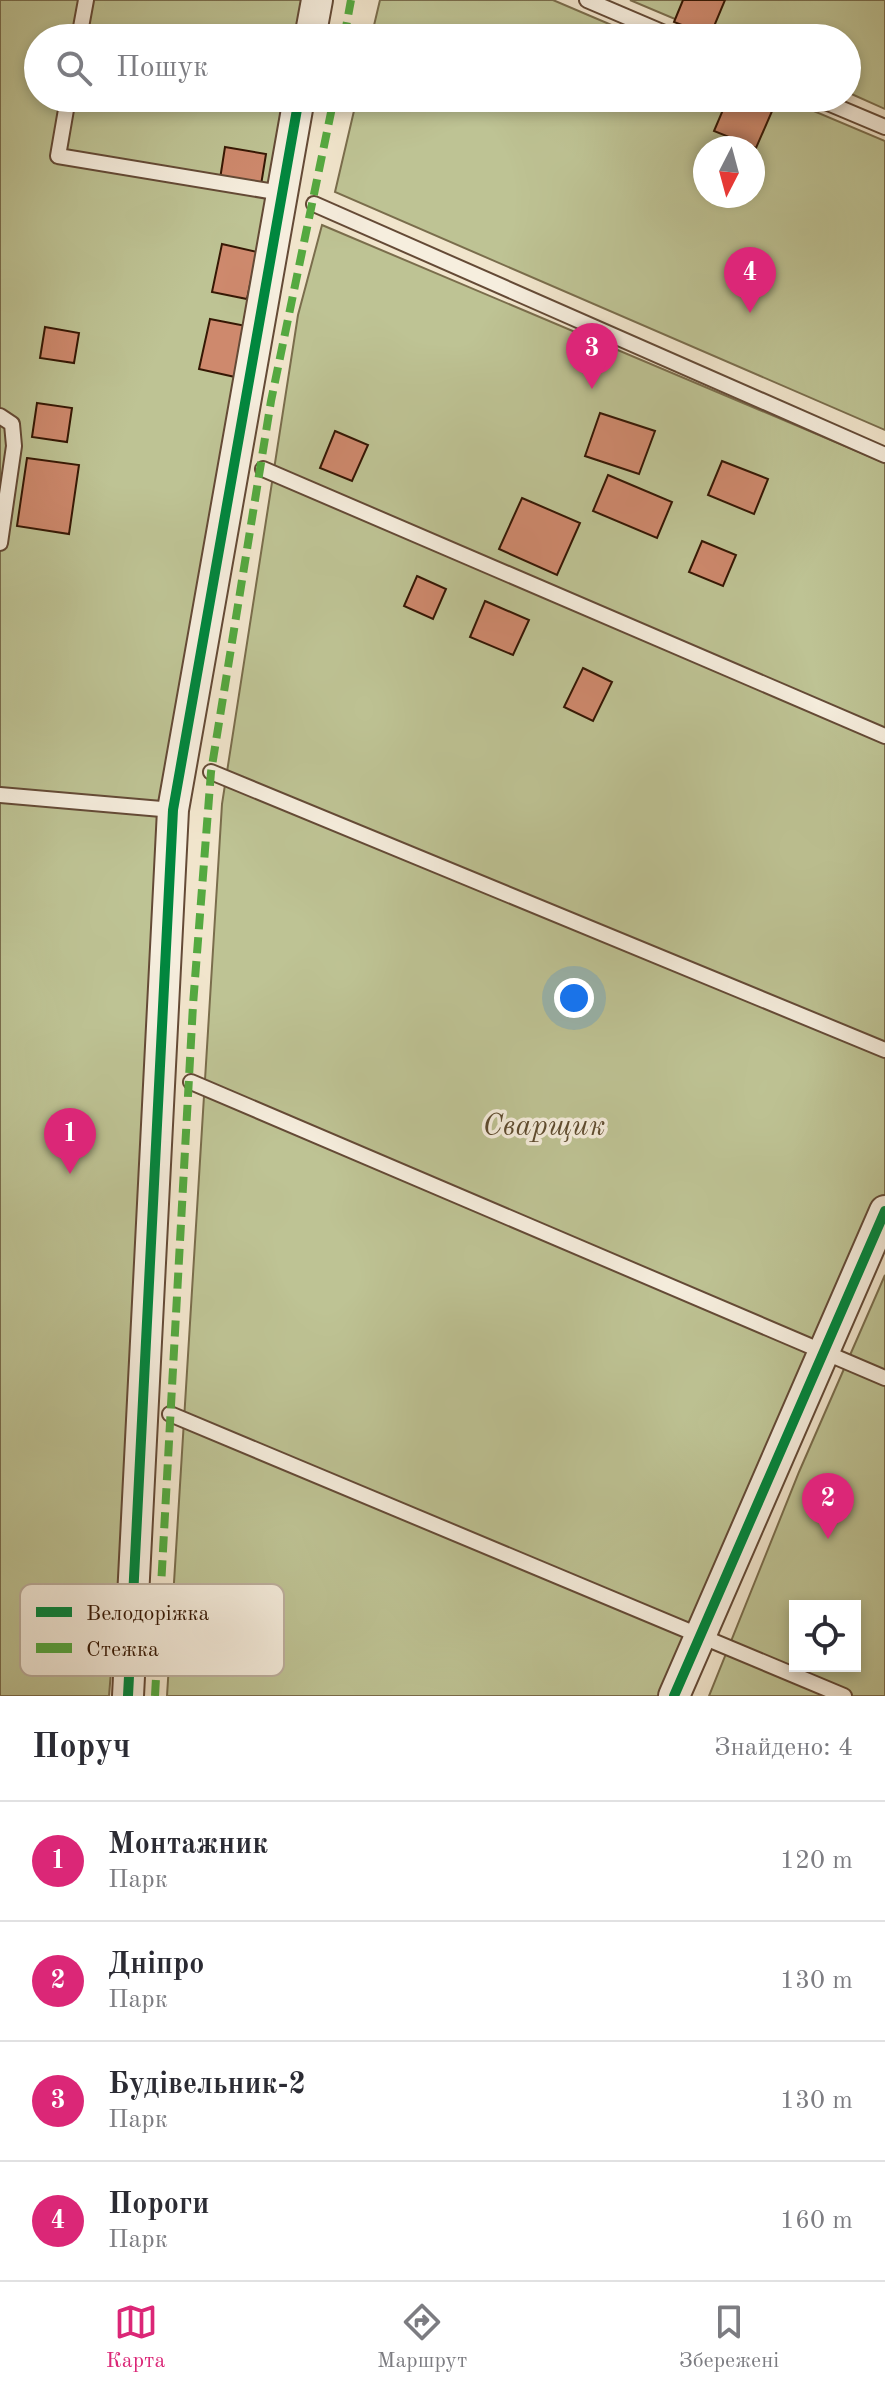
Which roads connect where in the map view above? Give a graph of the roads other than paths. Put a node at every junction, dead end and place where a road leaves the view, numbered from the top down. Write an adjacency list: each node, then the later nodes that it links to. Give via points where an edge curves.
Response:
1 (86, 0): 4 (lane)
2 (317, 0): 5 (street)
3 (587, 0): 6 (lane)
4 (82, 24)
5 (313, 24)
6 (643, 24)
7 (66, 112): 11 (lane, via 58,156)
8 (296, 112): 11 (street)
9 (849, 112): 10 (lane)
10 (885, 127)
11 (281, 193): 20 (street)
12 (314, 204): 14 (lane)
13 (0, 416): 16 (lane, via 12,424 14,446)
14 (885, 455)
15 (263, 469): 17 (lane)
16 (0, 543)
17 (885, 736)
18 (211, 772): 21 (lane)
19 (0, 795): 20 (lane)
20 (173, 810): 27 (street)
21 (885, 1050)
22 (191, 1082): 24 (lane)
23 (885, 1211): 24 (street)
24 (822, 1351): 25 (lane); 28 (street)
25 (885, 1378)
26 (170, 1414): 28 (lane)
27 (134, 1584)
28 (700, 1634): 31 (street); 32 (lane)
29 (129, 1676): 30 (street)
30 (128, 1696)
31 (674, 1696)
32 (844, 1696)

